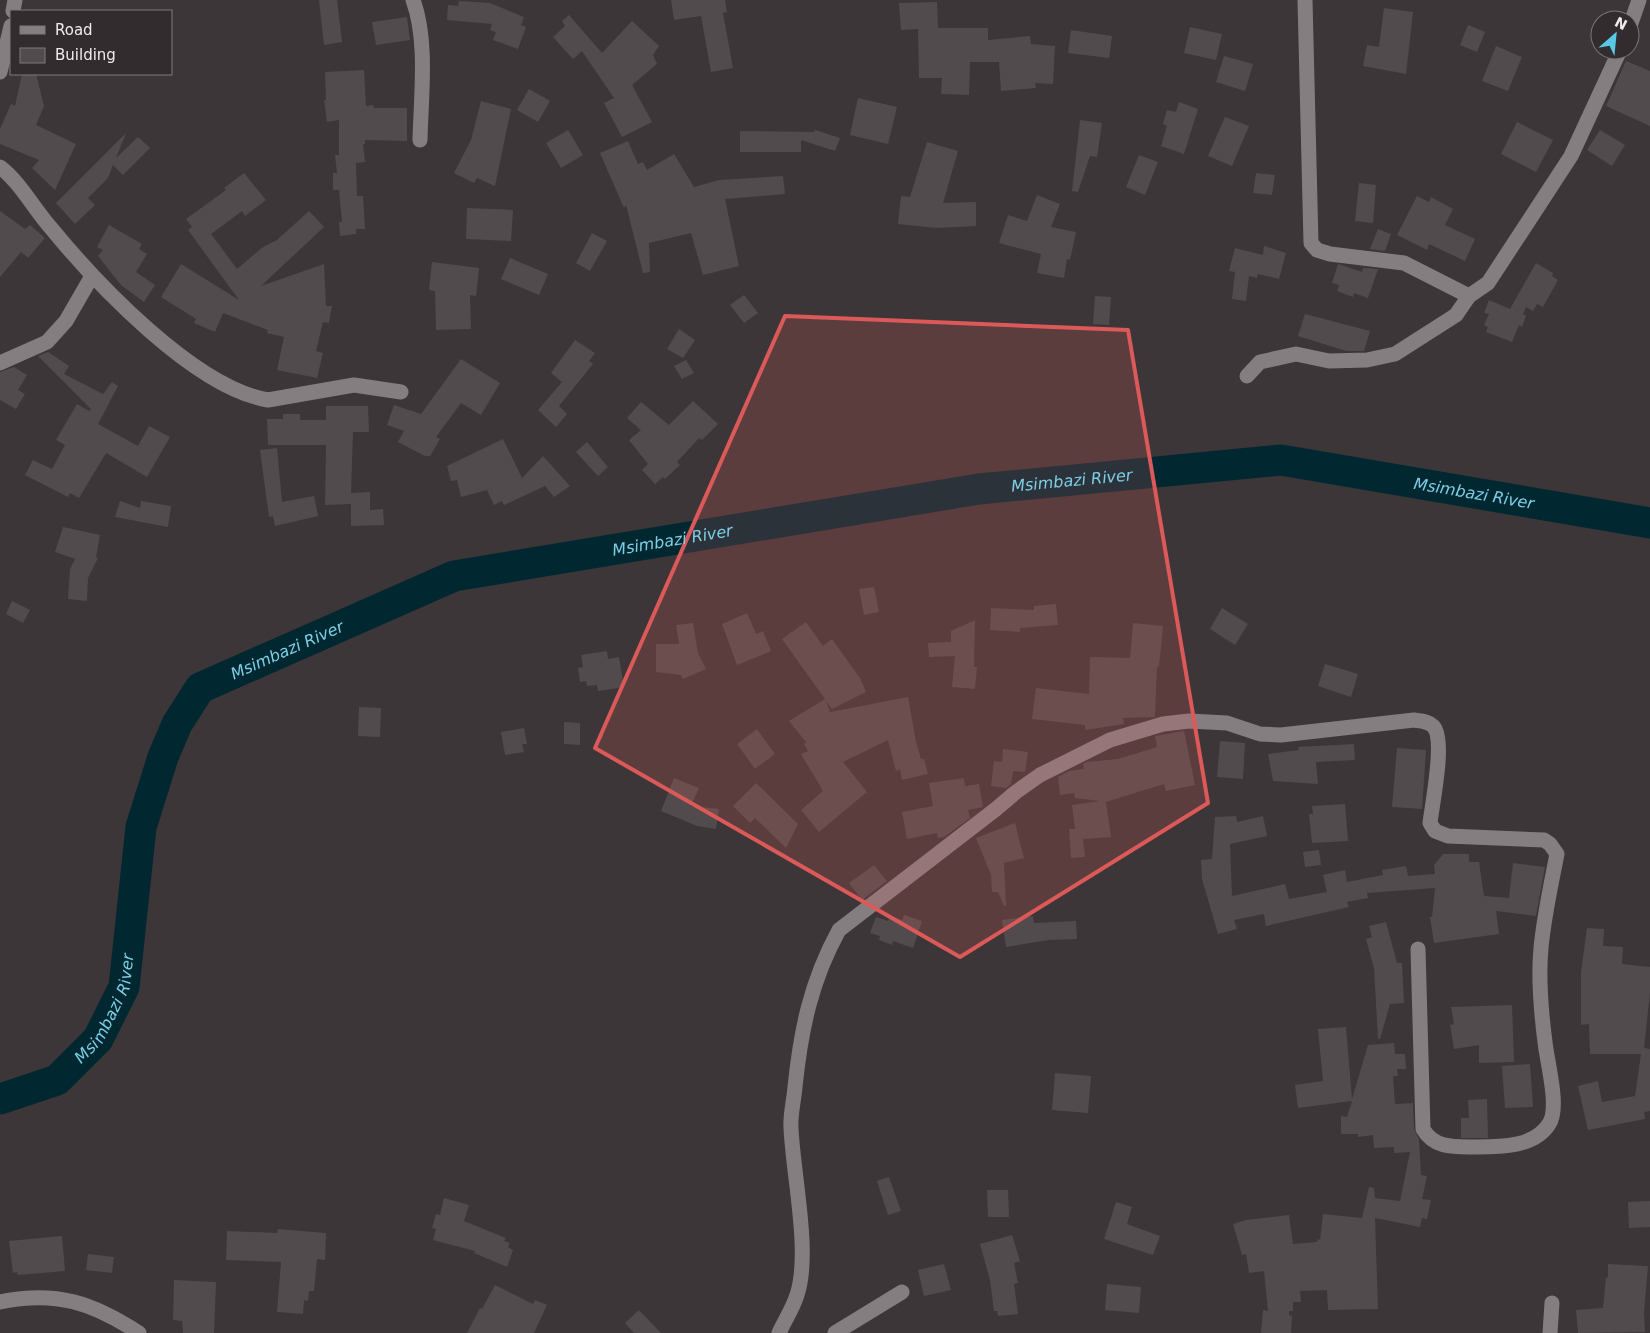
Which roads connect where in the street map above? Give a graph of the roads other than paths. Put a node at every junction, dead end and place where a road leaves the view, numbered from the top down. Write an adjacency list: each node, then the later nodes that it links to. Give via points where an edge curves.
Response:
1 (413, 0): 6 (street, via 422,60)
2 (1305, 0): 9 (street, via 1311,243 1318,250 1330,254 1404,263)
3 (10, 30): 5 (street)
4 (1615, 60): 9 (street, via 1571,156 1488,283)
5 (0, 72)
6 (420, 140)
7 (0, 167): 8 (street)
8 (92, 276): 10 (street, via 66,321 47,342); 12 (street, via 186,361 254,398 268,400 354,385)
9 (1469, 296): 11 (street, via 1456,315 1395,354 1367,360 1329,361 1296,354 1260,362)
10 (0, 363)
11 (1247, 376)
12 (401, 392)
13 (1418, 949): 18 (street, via 1423,1129 1427,1136 1433,1142 1446,1146 1471,1147 1498,1147 1538,1137 1552,1119 1540,981 1541,947 1557,854 1544,840 1448,836 1435,831 1430,824 1439,749 1438,735 1433,726 1426,721 1414,720 1280,735 1260,734 1227,723 1189,721 1163,724 1110,740 1040,775 839,930 824,957 806,1017 791,1126 802,1266 797,1295)
14 (902, 1292): 19 (street)
15 (0, 1302): 17 (street, via 24,1297 84,1303)
16 (1552, 1303): 20 (street)
17 (140, 1333)
18 (779, 1333)
19 (835, 1333)
20 (1550, 1333)

